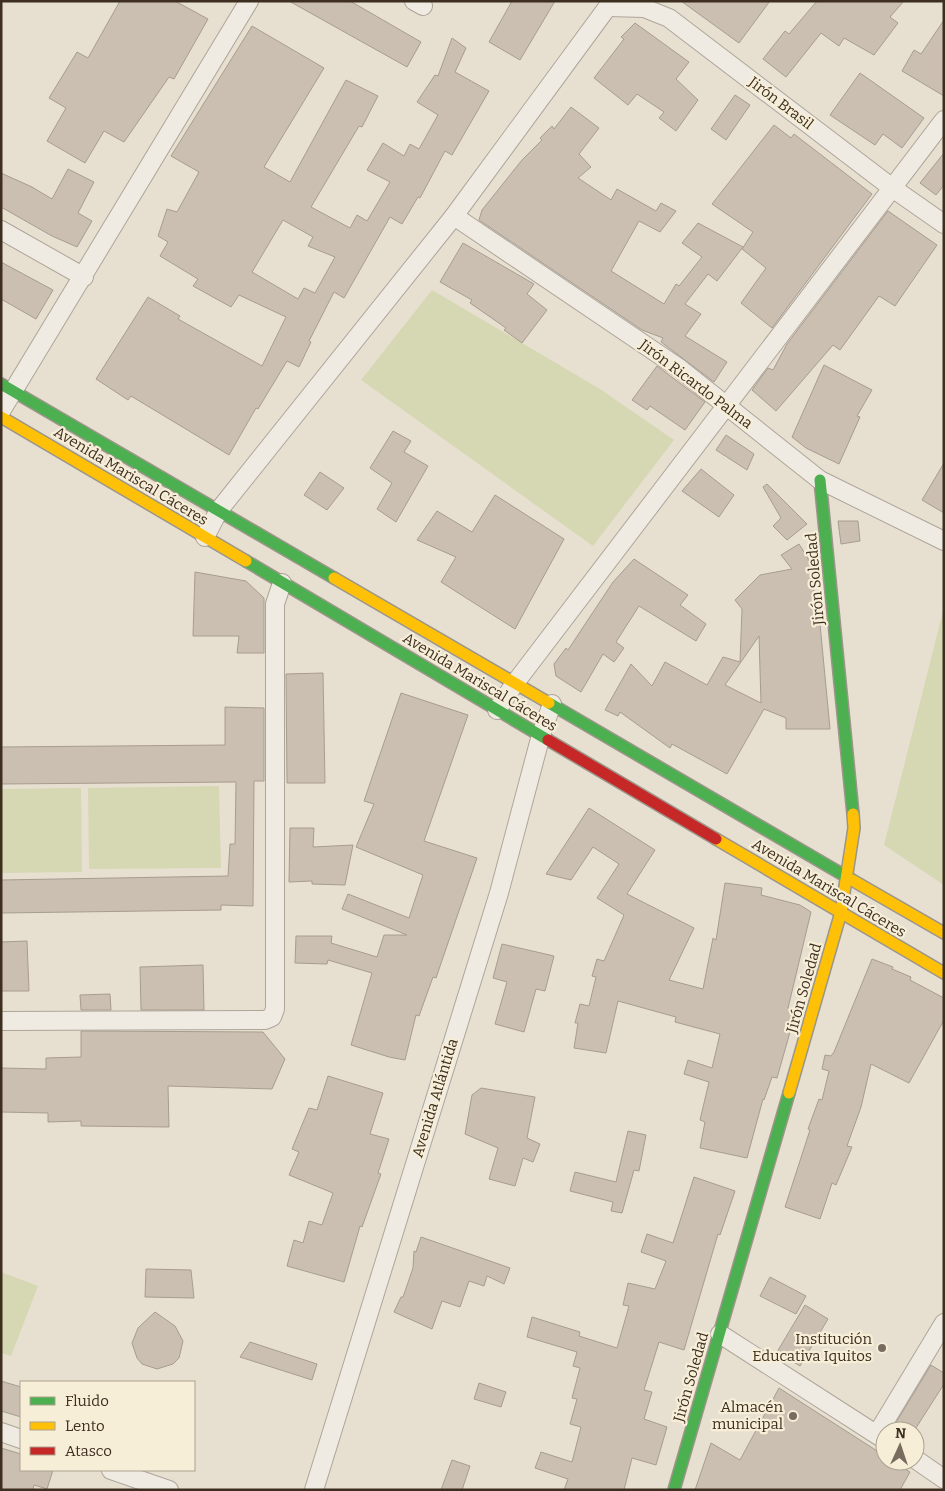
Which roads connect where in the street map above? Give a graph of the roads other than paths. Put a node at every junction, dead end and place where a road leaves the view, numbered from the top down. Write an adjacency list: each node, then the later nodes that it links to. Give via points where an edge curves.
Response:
1 (249, 1): 9 (street)
2 (610, 4): 3 (street, Jirón Brasil); 6 (street)
3 (644, 5): 5 (street, Jirón Brasil, via 669,18)
4 (944, 120): 5 (street)
5 (891, 187): 7 (street, Jirón Brasil); 11 (street)
6 (454, 216): 11 (street, Jirón Ricardo Palma, via 679,368); 15 (street)
7 (944, 224)
8 (1, 230): 9 (street)
9 (84, 277): 10 (street)
10 (8, 388): 12 (street); 15 (main road, Avenida Mariscal Cáceres)
11 (726, 407): 14 (street, Jirón Ricardo Palma); 19 (street)
12 (1, 411)
13 (1, 417): 16 (main road, Avenida Mariscal Cáceres)
14 (820, 480): 17 (street, Jirón Ricardo Palma); 23 (main road, Jirón Soledad, via 854,828)
15 (219, 510): 16 (street); 19 (main road, Avenida Mariscal Cáceres)
16 (205, 537): 18 (main road, Avenida Mariscal Cáceres)
17 (944, 541)
18 (282, 583): 21 (main road, Avenida Mariscal Cáceres); 27 (street, via 275,604 275,1009 272,1017 265,1020)
19 (515, 683): 20 (main road, Avenida Mariscal Cáceres); 21 (street)
20 (552, 704): 22 (street, Avenida Atlántida); 23 (main road, Avenida Mariscal Cáceres)
21 (498, 710): 22 (main road, Avenida Mariscal Cáceres)
22 (541, 735): 24 (main road, Avenida Mariscal Cáceres); 38 (street, Avenida Atlántida, via 499,893)
23 (847, 876): 24 (main road, Jirón Soledad); 25 (main road, Avenida Mariscal Cáceres)
24 (841, 912): 26 (main road, Avenida Mariscal Cáceres); 29 (main road, Jirón Soledad)
25 (944, 933)
26 (944, 973)
27 (1, 1020)
28 (944, 1322): 30 (street)
29 (720, 1334): 32 (street); 39 (main road, Jirón Soledad)
30 (890, 1421)
31 (1, 1432): 33 (street)
32 (875, 1433)
33 (20, 1439)
34 (925, 1466): 36 (street)
35 (114, 1471): 37 (street)
36 (944, 1478)
37 (169, 1490)
38 (314, 1490)
39 (674, 1490)

